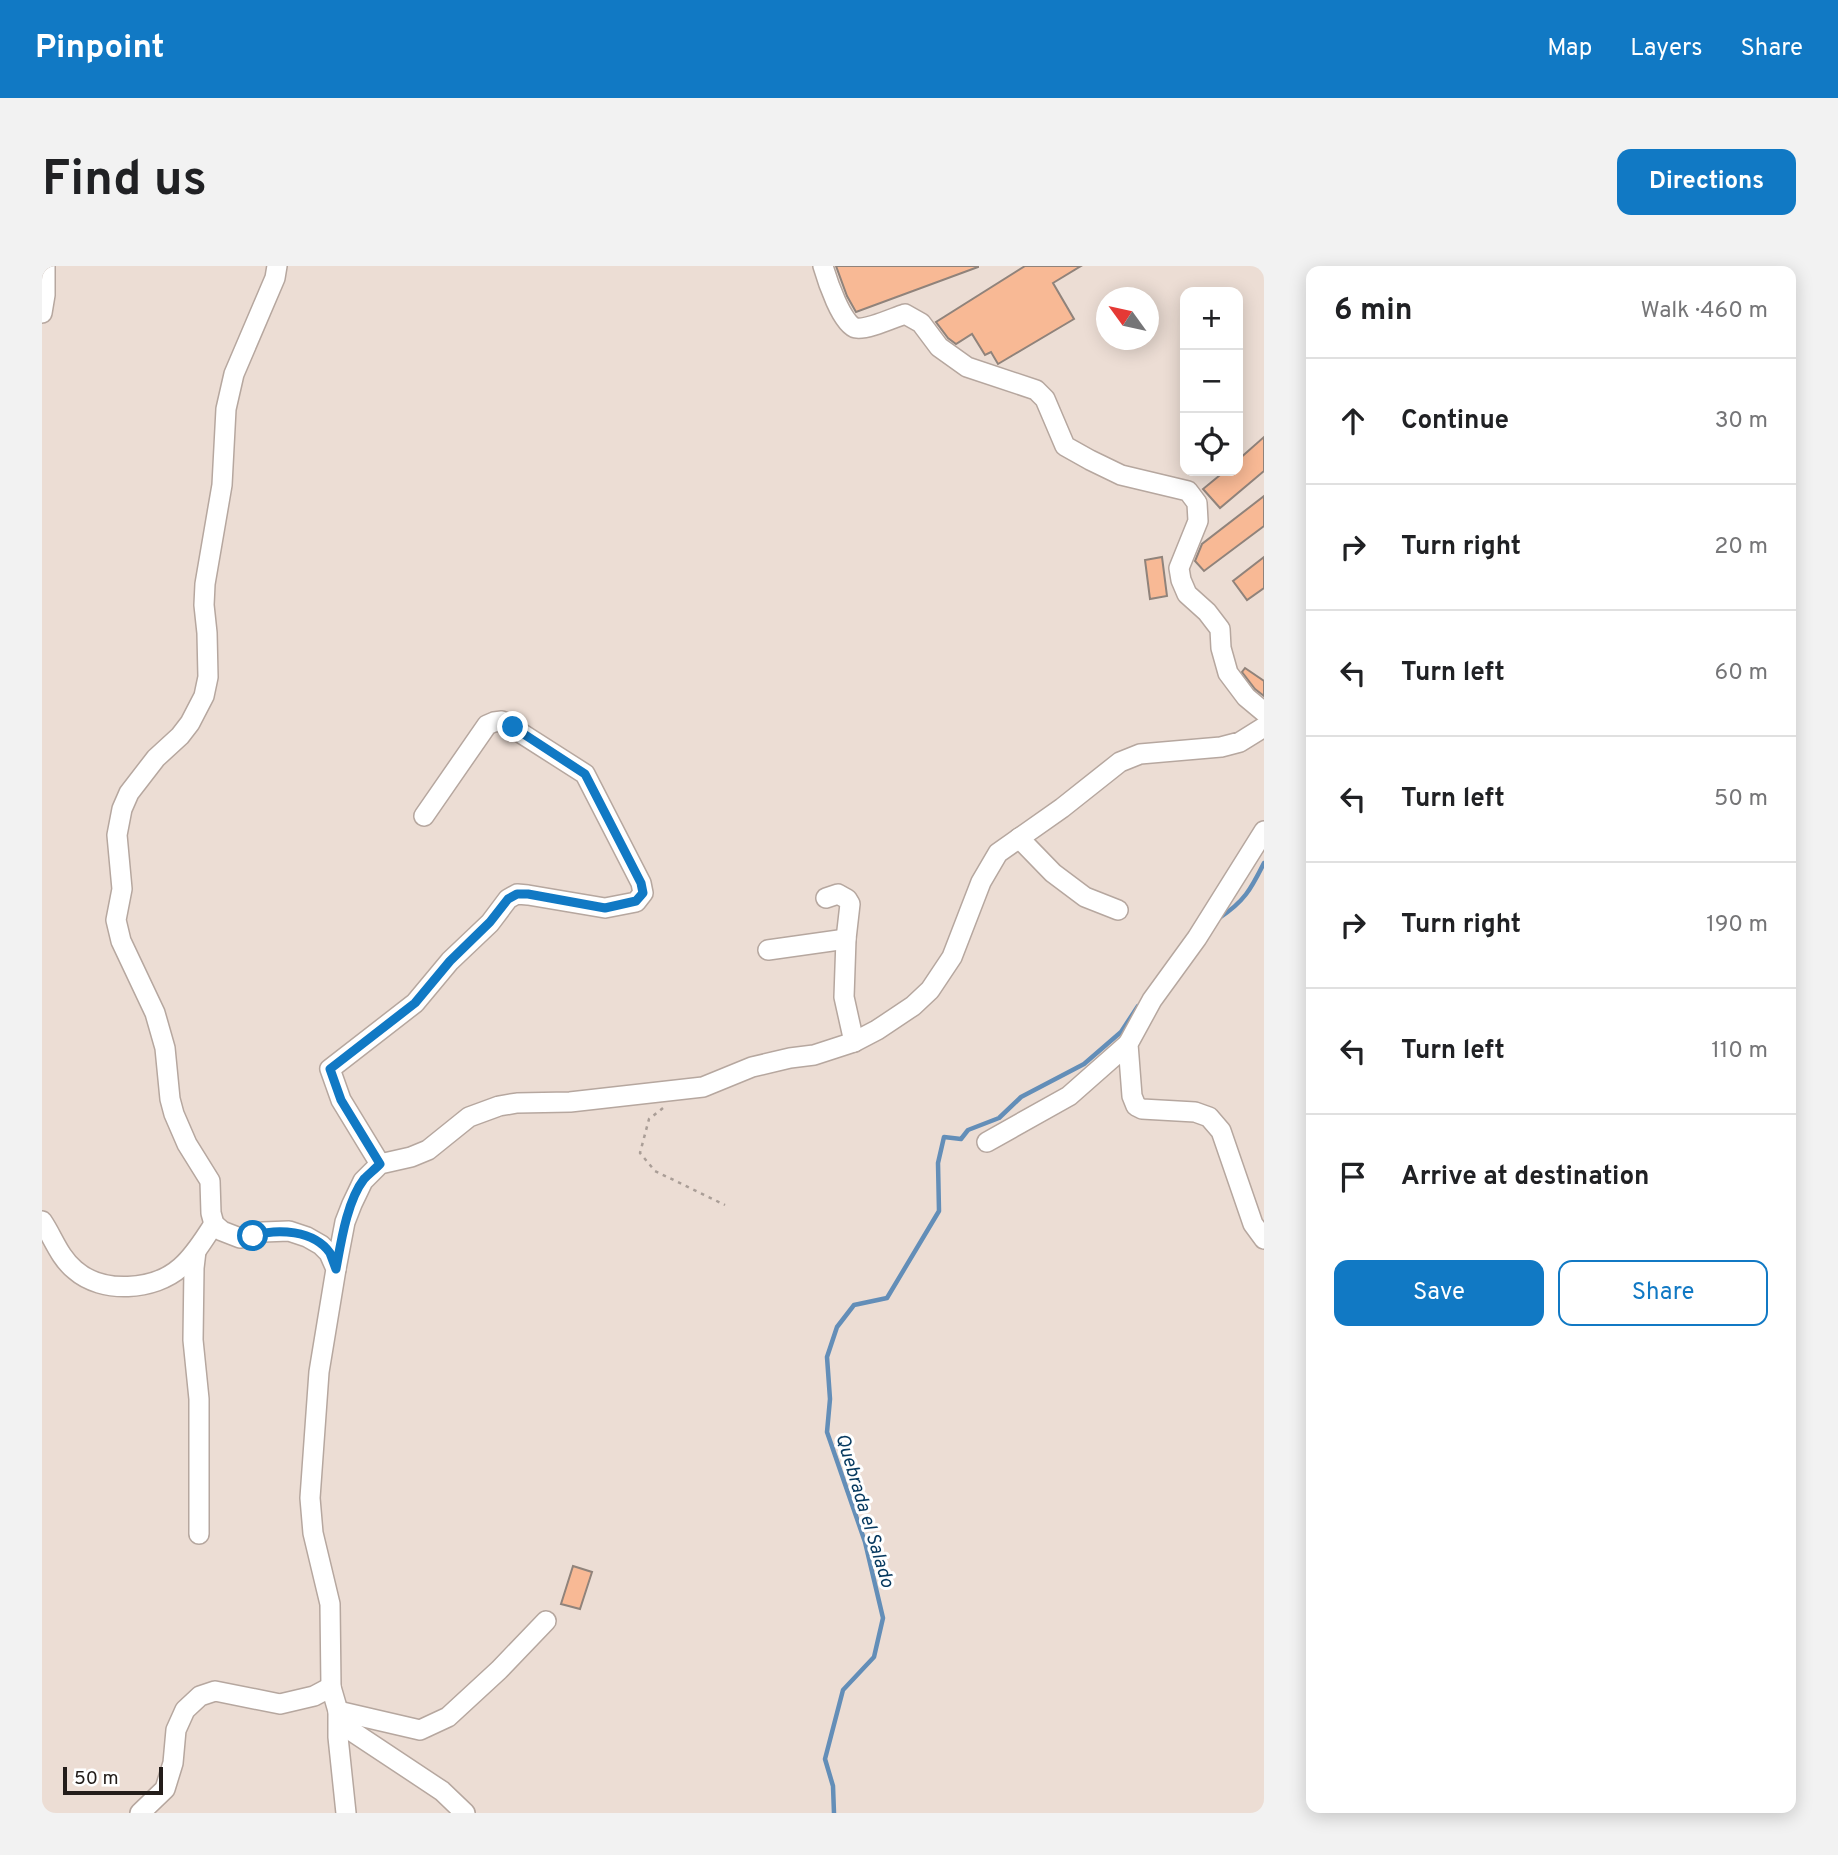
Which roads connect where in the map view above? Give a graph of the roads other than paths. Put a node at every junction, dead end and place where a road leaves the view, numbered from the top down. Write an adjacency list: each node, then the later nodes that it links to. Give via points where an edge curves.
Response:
1 (45, 266): 4 (street)
2 (277, 266): 19 (street, via 234,374 226,409 221,498 204,595 208,677 204,696 180,736 129,793 117,835 122,889 116,920 155,1013 165,1048 170,1099 187,1144 210,1181)
3 (823, 266): 5 (street, via 839,307 855,328 905,314 921,323 939,347 967,367 1036,390 1045,398 1065,446 1121,475 1188,491 1197,503 1198,521 1179,568 1181,580 1187,594 1220,629 1228,673)
4 (42, 313)
5 (1264, 712)
6 (1264, 727): 9 (street, via 1221,747 1140,754 1120,762)
7 (424, 816): 17 (street, via 487,725 502,721 585,774 643,893 636,901 605,908 528,894 508,899 415,1003 330,1069 341,1100)
8 (1264, 831): 15 (street)
9 (1019, 838): 11 (street, via 1085,897); 14 (street, via 998,853 981,882 952,957 930,990 913,1006)
10 (826, 898): 12 (street, via 838,894 848,899)
11 (1118, 910)
12 (846, 939): 13 (street); 14 (street, via 844,997)
13 (768, 950)
14 (854, 1042): 17 (street, via 752,1067 703,1087 499,1106 469,1117 428,1150)
15 (1128, 1044): 16 (street, via 1069,1096); 20 (street, via 1136,1105 1142,1110 1195,1112 1209,1117 1221,1131 1252,1224)
16 (987, 1142)
17 (380, 1164): 22 (street, via 363,1181 352,1204)
18 (42, 1221): 21 (street, via 61,1255 90,1281 128,1287 147,1283 180,1269)
19 (214, 1224): 21 (street); 22 (street, via 240,1238 289,1231 307,1237 330,1253)
20 (1264, 1239)
21 (196, 1251): 23 (street, via 193,1340 200,1399)
22 (336, 1269): 25 (street, via 319,1372 310,1498 330,1605)
23 (199, 1534)
24 (545, 1621): 26 (street, via 449,1717 420,1730)
25 (331, 1687): 26 (street); 27 (street, via 280,1704 215,1691 200,1696 185,1710 176,1730 165,1789)
26 (338, 1711): 28 (street); 29 (street, via 350,1730 442,1791)
27 (141, 1813)
28 (346, 1813)
29 (465, 1813)

